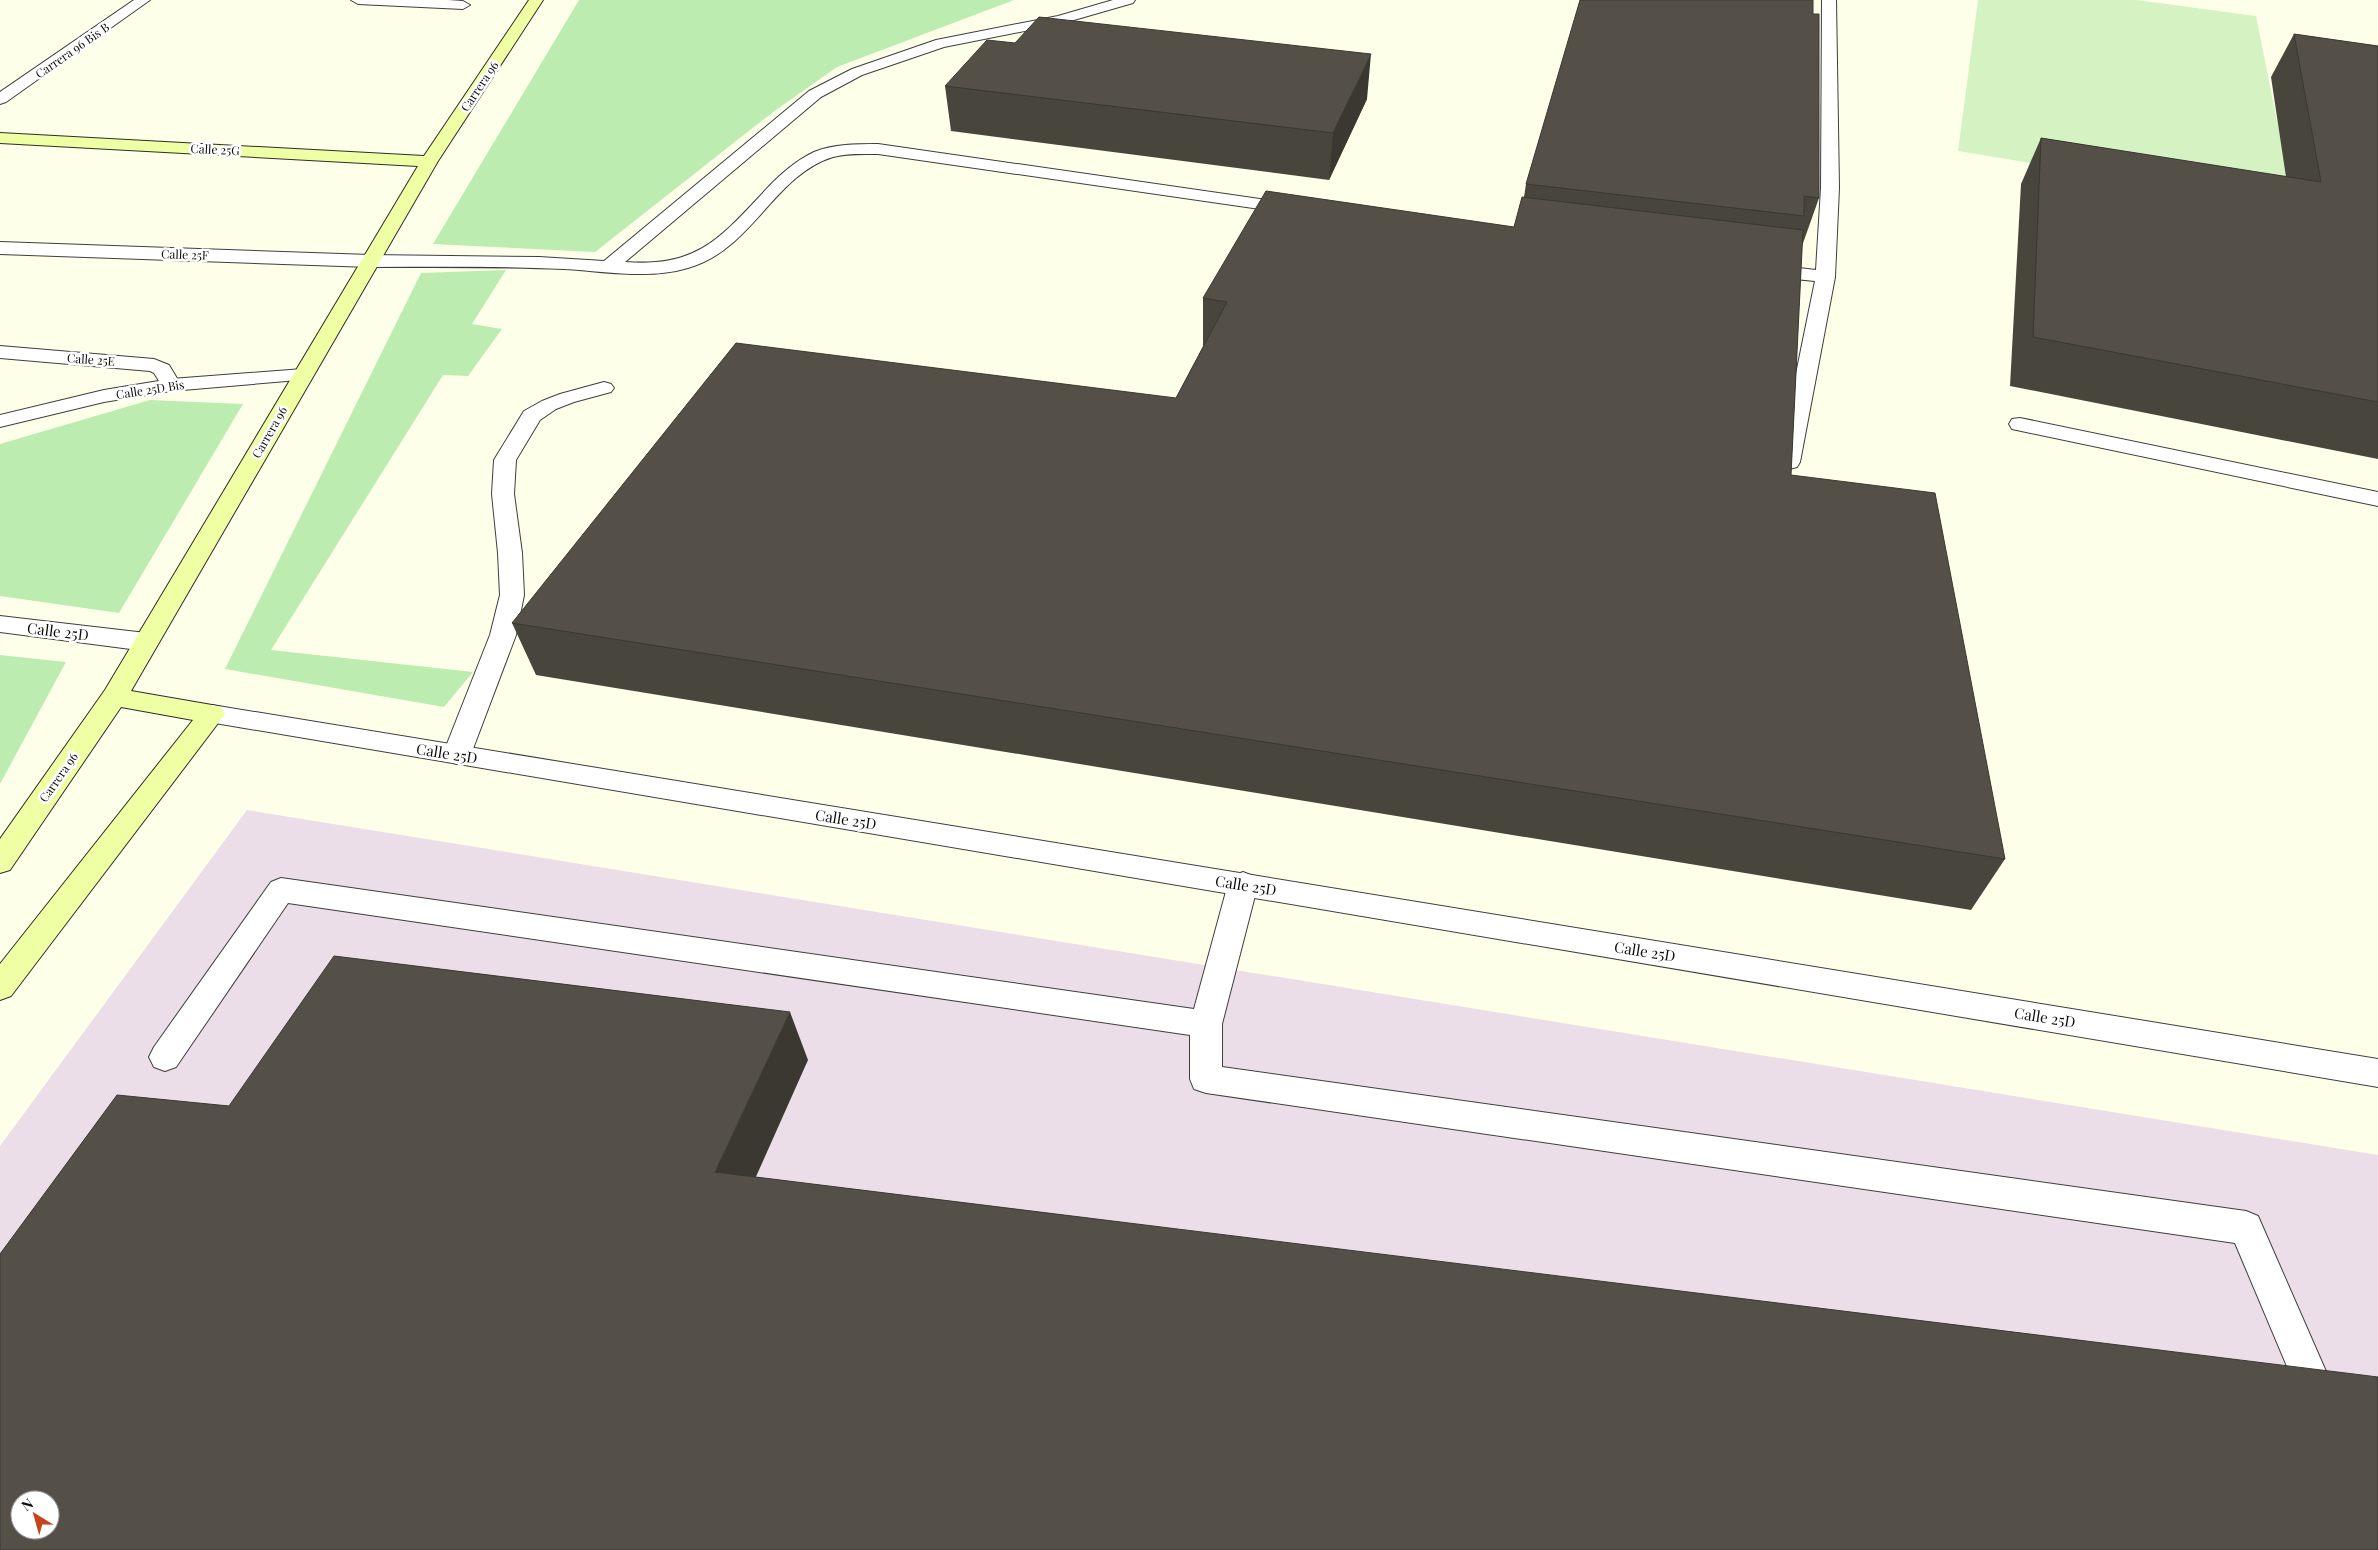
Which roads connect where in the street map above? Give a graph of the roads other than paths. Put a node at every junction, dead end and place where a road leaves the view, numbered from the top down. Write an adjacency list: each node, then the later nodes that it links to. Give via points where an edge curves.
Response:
1 (143, 0): 7 (street, Carrera 96 Bis B)
2 (358, 0): 6 (street)
3 (536, 0): 9 (street, Carrera 96)
4 (1128, 0): 14 (street, via 1060,20 940,43 857,72 815,94)
5 (1829, 0): 15 (street, via 1830,188)
6 (463, 5)
7 (0, 100)
8 (0, 138): 9 (street, Calle 25G)
9 (429, 161): 12 (street, Carrera 96)
10 (1313, 211): 14 (street, Calle 25F, via 878,148 842,150 818,157 799,169 730,237 699,258 646,270)
11 (0, 248): 12 (street, Calle 25F)
12 (370, 261): 14 (street, Calle 25F, via 565,264); 17 (street, Carrera 96)
13 (1746, 267): 15 (street)
14 (608, 268)
15 (1825, 277): 22 (street)
16 (0, 352): 18 (street, Calle 25E, via 154,364 162,369)
17 (303, 375): 18 (street, Calle 25D Bis); 25 (street, Carrera 96)
18 (171, 385): 20 (street, Calle 25D Bis, via 104,396)
19 (604, 388): 28 (street, via 549,405 532,416 506,460 503,494 512,595 503,635)
20 (0, 421)
21 (2020, 424): 23 (street)
22 (1790, 462)
23 (2378, 499)
24 (0, 624): 25 (street, Calle 25D)
25 (146, 642): 26 (street, Carrera 96)
26 (114, 697): 27 (street, Calle 25D); 29 (street, Carrera 96)
27 (212, 714): 28 (street, Calle 25D); 31 (street)
28 (458, 754): 30 (street, Calle 25D)
29 (0, 862)
30 (1243, 884): 32 (street); 34 (street, Calle 25D)
31 (0, 987)
32 (1206, 1024): 33 (street, via 281,890); 35 (street, via 1206,1079 2246,1228)
33 (165, 1058)
34 (2378, 1072)
35 (2315, 1389)

